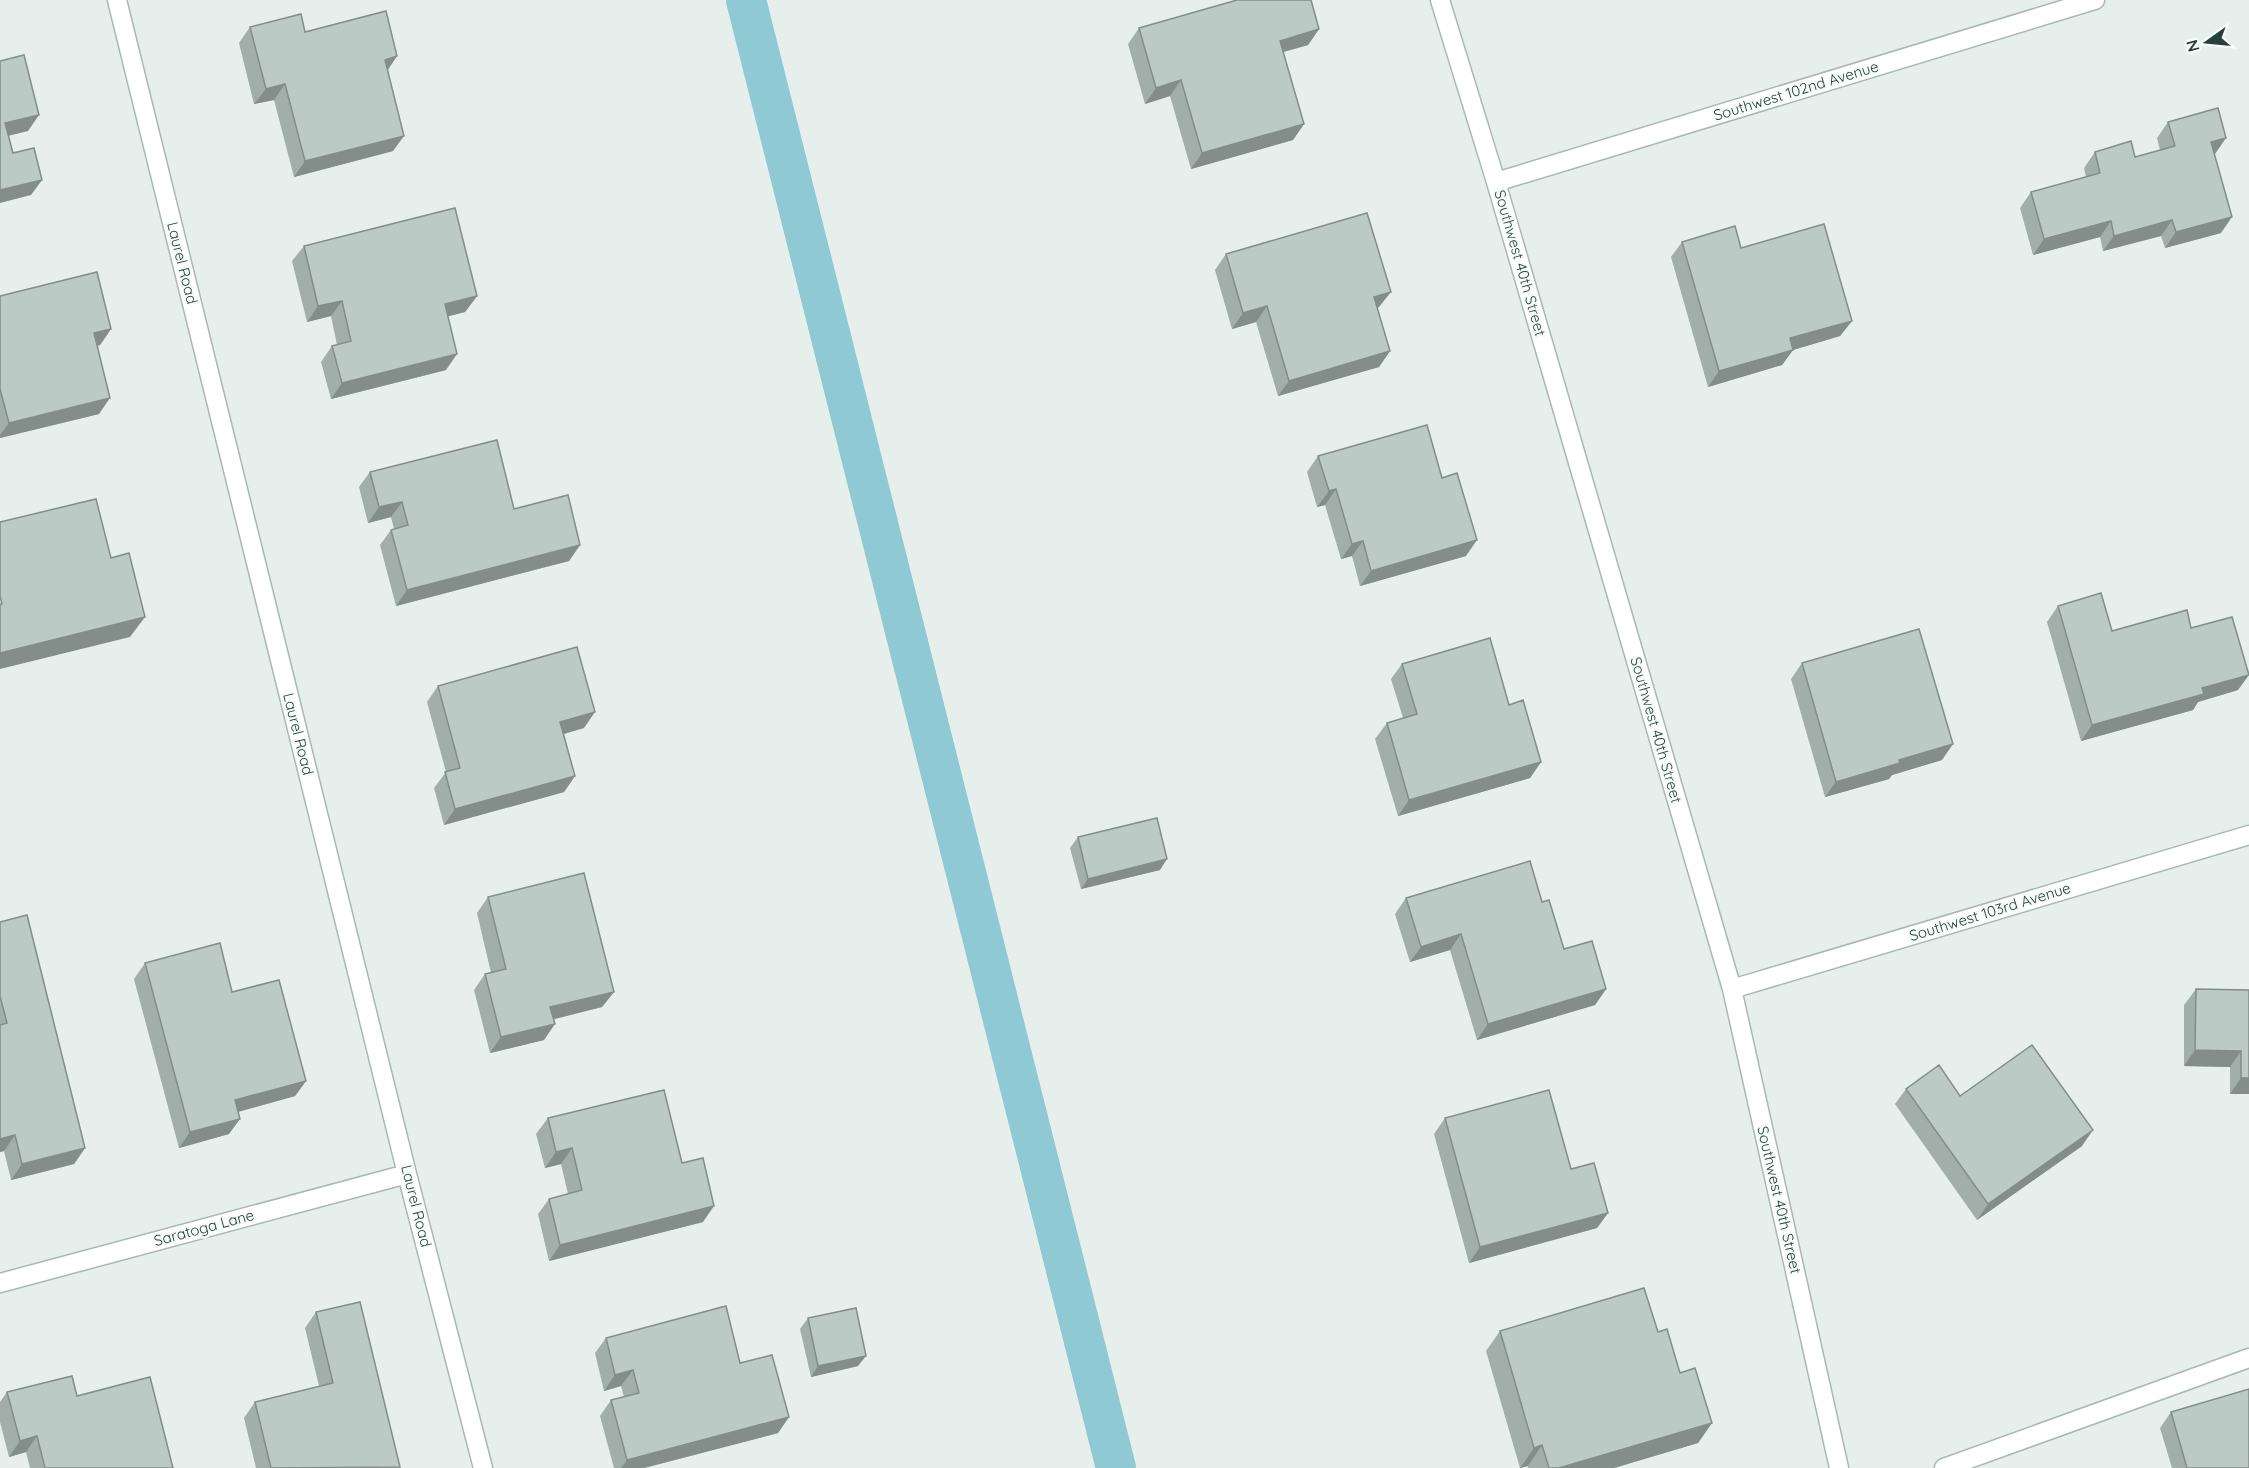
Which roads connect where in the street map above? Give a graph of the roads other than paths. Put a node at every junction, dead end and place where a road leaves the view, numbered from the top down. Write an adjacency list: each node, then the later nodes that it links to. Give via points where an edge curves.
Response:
1 (117, 0): 7 (street, Laurel Road)
2 (1440, 0): 4 (street, Southwest 40th Street)
3 (2095, 0): 4 (street, Southwest 102nd Avenue)
4 (1496, 182): 6 (street, Southwest 40th Street)
5 (2249, 835): 6 (street, Southwest 103rd Avenue)
6 (1732, 989): 11 (street, Southwest 40th Street)
7 (407, 1174): 8 (street, Saratoga Lane); 10 (street, Laurel Road)
8 (0, 1283)
9 (2249, 1358): 12 (street)
10 (483, 1468)
11 (1839, 1468)
12 (1944, 1468)

